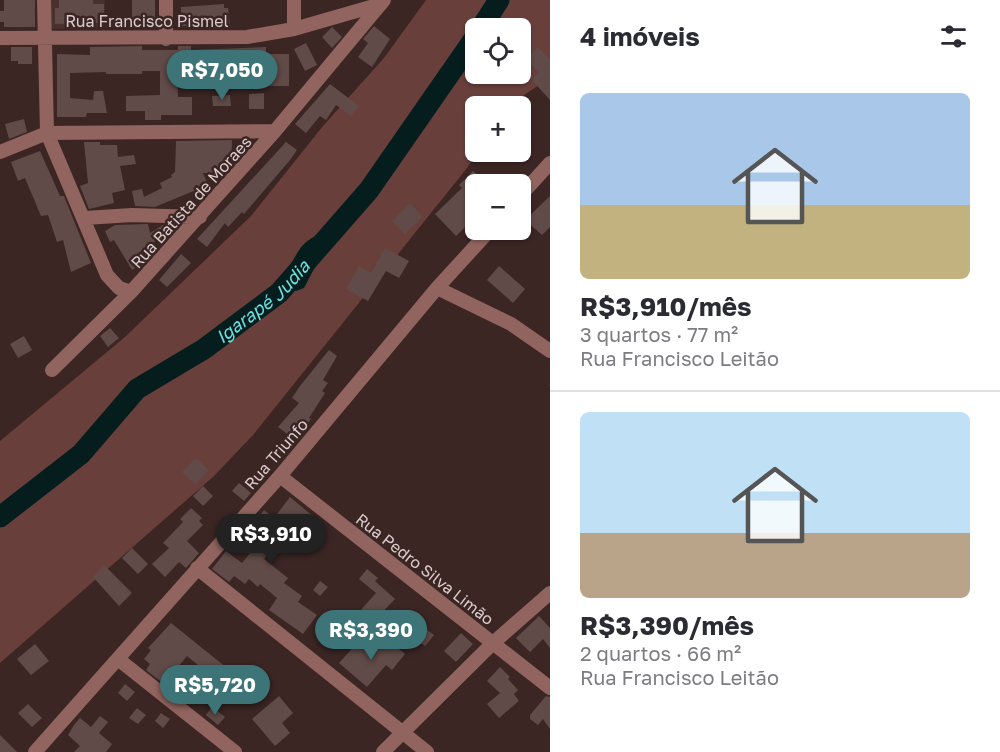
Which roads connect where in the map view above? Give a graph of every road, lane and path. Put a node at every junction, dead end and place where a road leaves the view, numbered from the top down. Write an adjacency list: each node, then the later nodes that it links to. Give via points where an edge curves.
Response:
1 (45, 0): 7 (street, Rua Batista de Moraes)
2 (166, 0): 8 (street)
3 (294, 0): 5 (street)
4 (382, 2): 5 (street, Rua Francisco Pismel); 9 (street, Rua Batista de Moraes)
5 (294, 29): 8 (street, Rua Francisco Pismel, via 247,37)
6 (0, 38): 7 (street, Rua Francisco Pismel)
7 (44, 38): 8 (street, Rua Francisco Pismel); 10 (street, Rua Batista de Moraes)
8 (166, 39)
9 (275, 131): 10 (street); 14 (street, Rua Batista de Moraes)
10 (48, 132): 11 (street); 15 (street, Rua Batista de Moraes)
11 (0, 152)
12 (550, 163): 13 (street)
13 (531, 184)
14 (200, 217): 15 (street); 18 (street, Rua Batista de Moraes)
15 (86, 218): 18 (street, Rua Batista de Moraes, via 107,275 119,288)
16 (481, 240): 17 (street, Rua Triunfo)
17 (437, 288): 19 (street, via 521,330); 21 (street, Rua Triunfo)
18 (131, 292): 20 (street)
19 (550, 351)
20 (52, 370)
21 (280, 476): 22 (street, Rua Triunfo); 24 (street, Rua Pedro Silva Limão)
22 (197, 568): 25 (street, Rua Triunfo); 27 (street)
23 (550, 593): 24 (street)
24 (493, 643): 26 (street, Rua Pedro Silva Limão); 27 (street)
25 (118, 659): 28 (street, Rua Triunfo); 29 (street)
26 (550, 688)
27 (402, 733): 30 (street); 31 (street)
28 (35, 752)
29 (235, 752)
30 (383, 752)
31 (427, 752)

